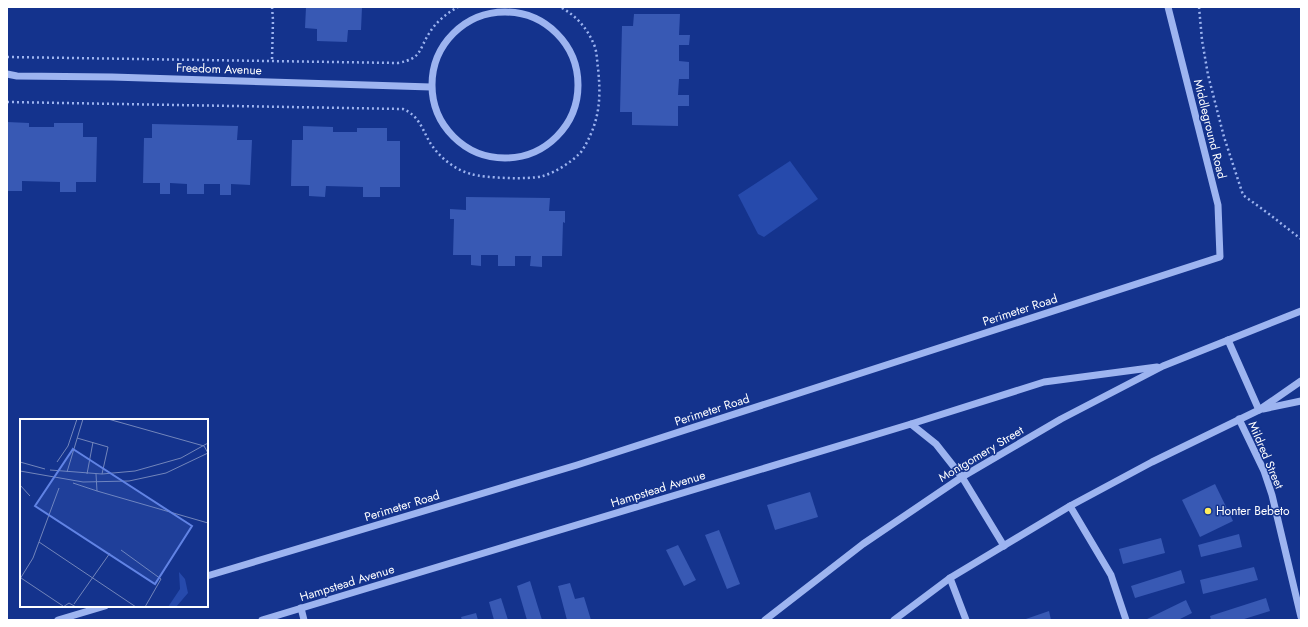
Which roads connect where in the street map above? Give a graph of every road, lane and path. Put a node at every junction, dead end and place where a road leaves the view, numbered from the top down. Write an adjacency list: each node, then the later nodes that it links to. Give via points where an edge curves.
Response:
1 (272, 7): 8 (path)
2 (458, 7): 8 (path, via 439,21 420,52 407,61)
3 (560, 7): 11 (path, via 586,29 595,48 599,109 593,130 580,154 559,169 542,176 495,177 470,174 455,168 436,151 418,119 403,109)
4 (1168, 7): 13 (street, Middleground Road, via 1218,205)
5 (1199, 7): 12 (path, via 1208,75 1243,195)
6 (503, 9): 10 (street, via 479,16 458,28 443,47); 10 (street, via 528,14 550,26 566,44 577,66 579,90 573,114 559,135 540,149 518,157 494,157 472,150 453,136 439,116)
7 (7, 57): 8 (path)
8 (272, 61)
9 (7, 74): 10 (street, Freedom Avenue)
10 (431, 86)
11 (7, 102)
12 (1301, 239)
13 (1220, 257): 25 (street, Perimeter Road, via 577,465)
14 (1301, 311): 15 (street, Montgomery Street)
15 (1228, 340): 16 (street, Montgomery Street); 19 (street)
16 (1163, 366): 21 (street, Hampstead Avenue, via 1044,382); 22 (street, Montgomery Street, via 1061,419)
17 (1301, 381): 19 (street)
18 (1301, 401): 19 (street)
19 (1259, 410): 20 (street)
20 (1239, 419): 23 (street); 29 (street, Mildred Street, via 1272,494)
21 (911, 424): 22 (street, via 936,444); 28 (street, Hampstead Avenue)
22 (962, 477): 24 (street); 33 (street, Montgomery Street, via 863,544)
23 (1070, 506): 24 (street); 36 (street, via 1111,575)
24 (1004, 546): 26 (street)
25 (208, 576)
26 (950, 578): 34 (street); 35 (street)
27 (102, 607): 30 (street)
28 (301, 608): 31 (street, Hampstead Avenue); 32 (street)
29 (1301, 617)
30 (58, 620)
31 (262, 620)
32 (304, 620)
33 (765, 620)
34 (894, 620)
35 (966, 620)
36 (1126, 620)

